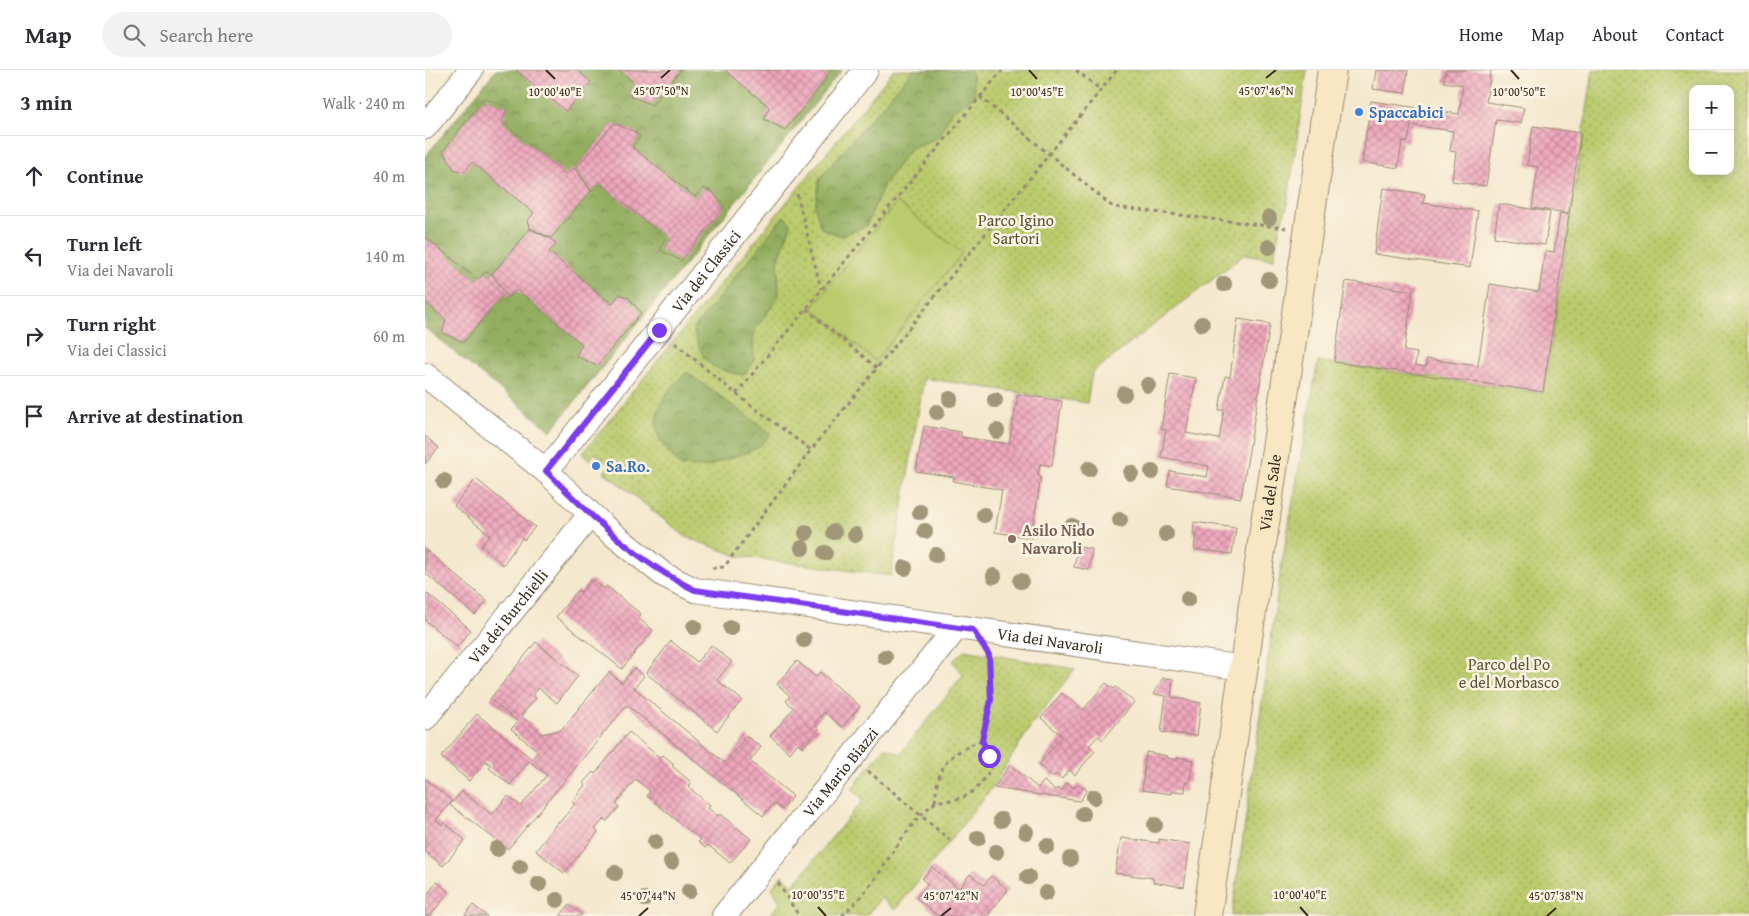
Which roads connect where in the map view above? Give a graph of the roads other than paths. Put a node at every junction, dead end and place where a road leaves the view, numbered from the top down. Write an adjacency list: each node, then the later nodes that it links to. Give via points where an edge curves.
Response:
1 (471, 70): 4 (street)
2 (866, 70): 6 (street, Via dei Classici)
3 (1332, 70): 9 (street, Via del Sale)
4 (425, 127)
5 (425, 375): 6 (street, Via dei Navaroli)
6 (546, 471): 7 (street, Via dei Navaroli)
7 (590, 515): 8 (street, Via dei Navaroli, via 664,576 695,590); 10 (street, Via dei Burchielli)
8 (965, 629): 9 (street, Via dei Navaroli); 11 (street, Via Mario Biazzi, via 851,758)
9 (1244, 668): 12 (street, Via del Sale)
10 (425, 718)
11 (724, 916)
12 (1207, 916)

